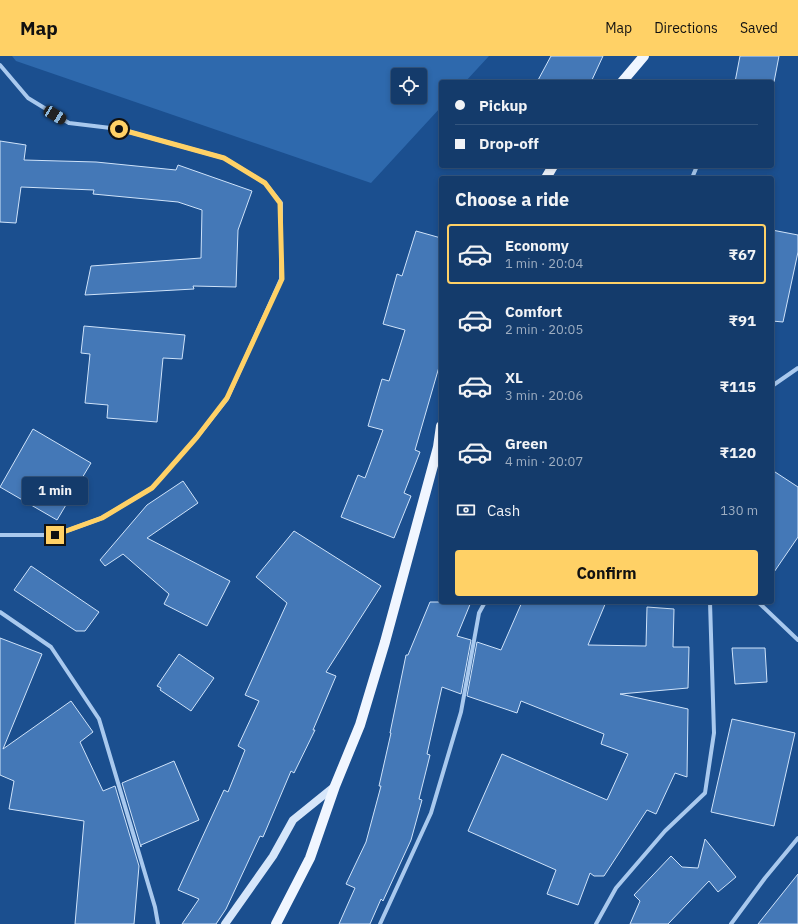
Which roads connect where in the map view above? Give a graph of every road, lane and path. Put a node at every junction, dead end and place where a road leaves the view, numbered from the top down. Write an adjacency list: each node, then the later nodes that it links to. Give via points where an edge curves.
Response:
1 (644, 56): 3 (main road)
2 (0, 65): 7 (street, via 28,98 69,123 119,129 224,158 265,183 280,203 282,279 227,398 152,488 102,518 55,535)
3 (624, 80)
4 (798, 368): 5 (street)
5 (774, 385)
6 (439, 440): 13 (main road, via 385,642 360,725)
7 (0, 535)
8 (485, 604): 18 (street, via 479,613 461,712 431,813)
9 (710, 604): 19 (street, via 714,733 705,793 665,831 616,888)
10 (760, 604): 12 (street)
11 (0, 612): 15 (street, via 51,647 99,719)
12 (798, 640)
13 (335, 786): 16 (main road, via 293,820 273,856); 17 (main road, via 310,858)
14 (798, 838): 20 (street)
15 (158, 924)
16 (225, 924)
17 (276, 924)
18 (380, 924)
19 (596, 924)
20 (731, 924)

